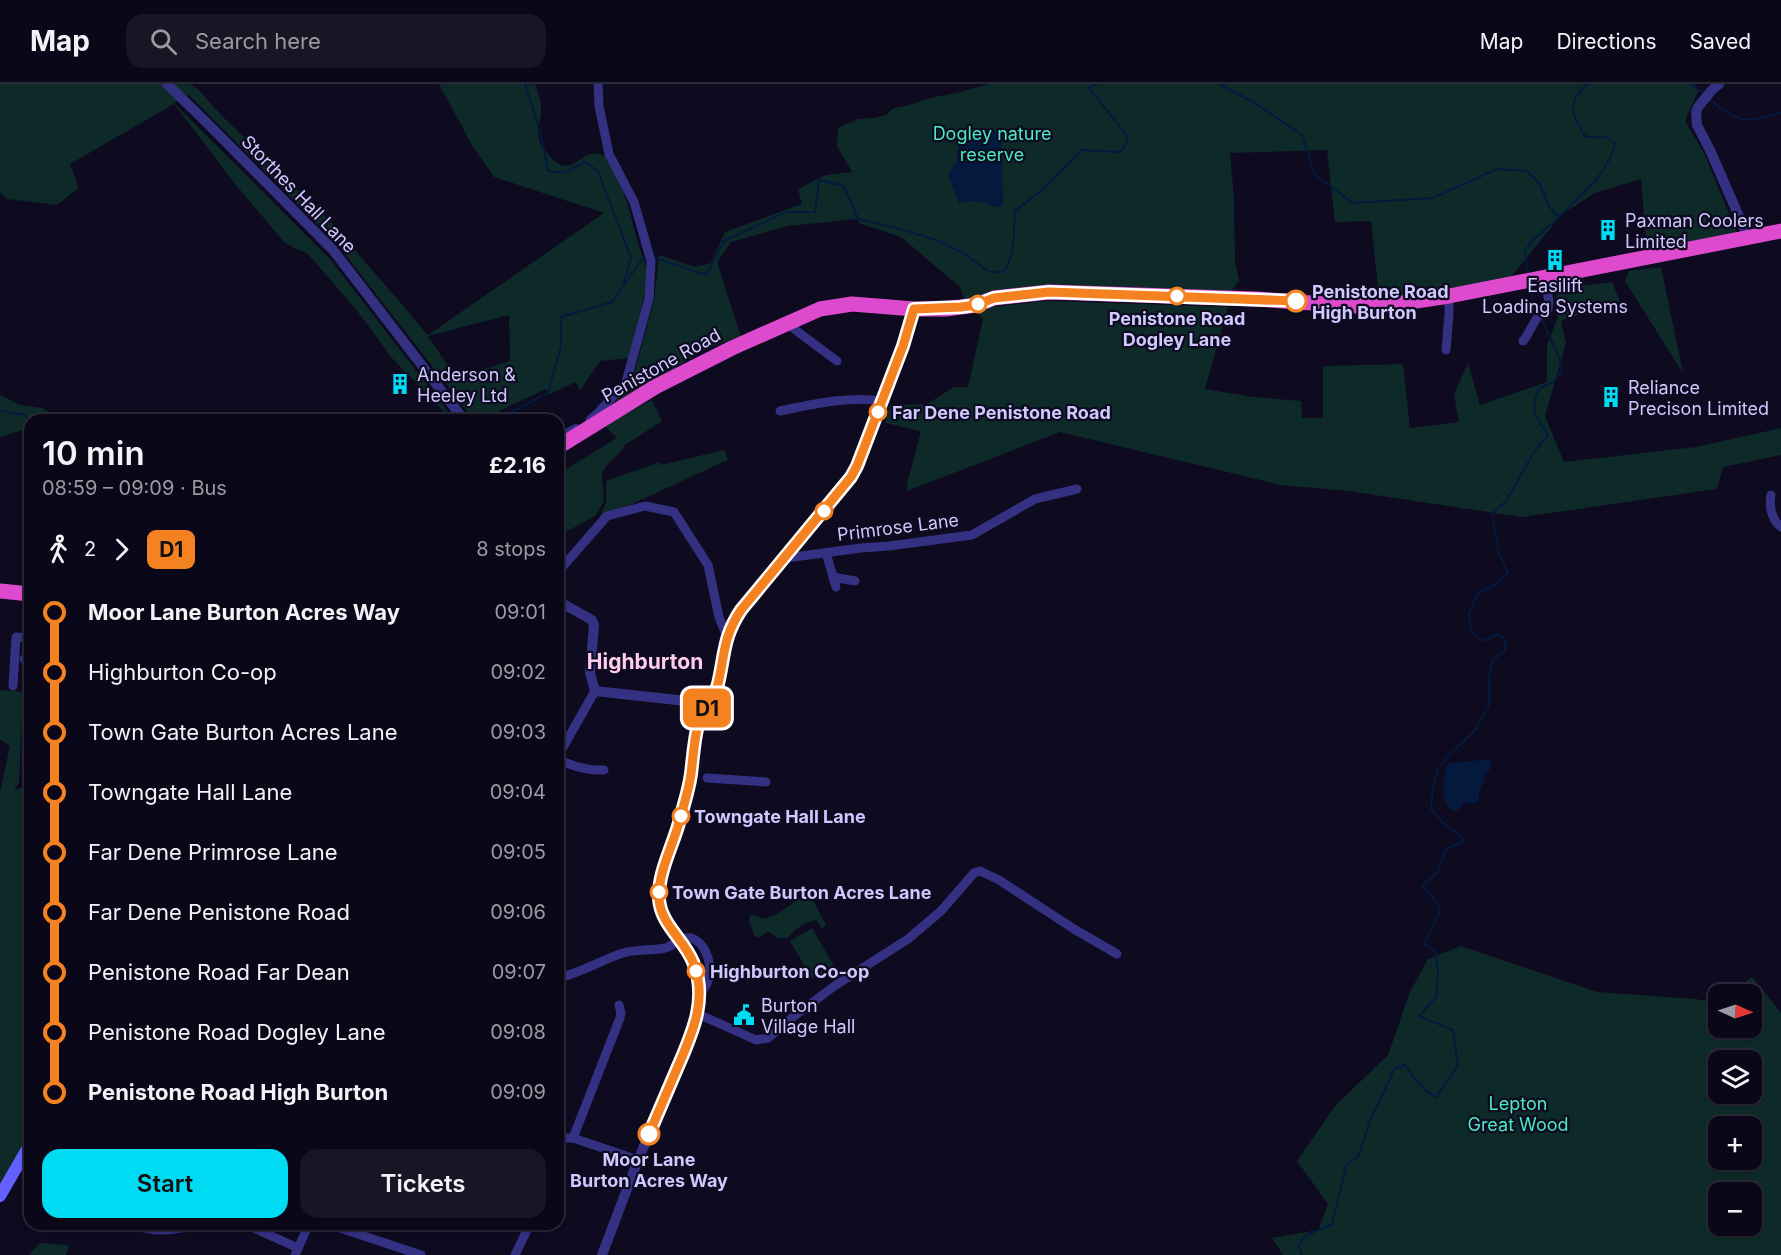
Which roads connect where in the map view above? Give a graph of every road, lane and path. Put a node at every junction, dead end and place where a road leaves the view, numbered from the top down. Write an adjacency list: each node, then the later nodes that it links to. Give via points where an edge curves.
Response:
1 (167, 84): 15 (street, Storthes Hall Lane, via 333,250)
2 (597, 84): 16 (street, via 609,154 634,202 651,261 649,299 626,382 588,421)
3 (1715, 87): 5 (street, via 1701,103 1696,120)
4 (1781, 231): 5 (highway, Penistone Road)
5 (1748, 237): 6 (highway, Penistone Road)
6 (1544, 278): 7 (highway, Penistone Road); 10 (street, via 1548,309 1539,313)
7 (1449, 296): 8 (highway, Penistone Road, via 1353,306 1049,292 994,298 976,305); 11 (street)
8 (914, 309): 9 (highway, Penistone Road, via 852,304 820,309); 13 (street)
9 (786, 323): 12 (street); 16 (highway, Penistone Road, via 655,387)
10 (1523, 341)
11 (1446, 350)
12 (837, 361)
13 (882, 401): 14 (street, via 846,399); 23 (street, via 851,477)
14 (780, 411)
15 (459, 414)
16 (588, 430): 17 (street, via 578,428); 18 (highway, Penistone Road)
17 (564, 435)
18 (564, 444)
19 (1077, 489): 22 (street, Primrose Lane, via 1035,500 972,535)
20 (1771, 495): 21 (street, via 1771,512)
21 (1781, 527)
22 (826, 553): 23 (street, Primrose Lane); 25 (street)
23 (786, 558): 31 (street, via 741,610)
24 (564, 565): 31 (street, via 607,516 645,506 674,512 708,564)
25 (833, 577): 26 (street); 27 (street)
26 (855, 581)
27 (836, 587)
28 (0, 591): 29 (highway)
29 (24, 593)
30 (564, 604): 34 (street, via 594,625 590,673)
31 (727, 637): 35 (street, via 717,687)
32 (24, 638): 33 (street, via 16,637)
33 (14, 686)
34 (595, 691): 35 (street, via 691,702); 36 (street)
35 (703, 713): 39 (street, via 696,732)
36 (564, 747)
37 (564, 761): 38 (street, via 581,769)
38 (604, 770)
39 (699, 777): 40 (street); 41 (street, via 680,820 659,892 664,917)
40 (766, 782)
41 (681, 941): 43 (street, via 667,948 633,950); 44 (street, via 694,965); 44 (street, via 693,939 708,958 709,978)
42 (1117, 954): 46 (street, via 980,871 908,939 833,987 768,1038 756,1040)
43 (564, 976)
44 (700, 992): 46 (street)
45 (619, 1005): 48 (street, via 620,1018)
46 (698, 1014): 50 (street)
47 (564, 1138): 48 (street)
48 (573, 1138): 50 (street)
49 (24, 1154): 51 (main road)
50 (638, 1160): 59 (street)
51 (0, 1196)
52 (261, 1230): 56 (street)
53 (306, 1230): 56 (street)
54 (347, 1230): 57 (street)
55 (527, 1230): 58 (street)
56 (297, 1252)
57 (421, 1255)
58 (515, 1255)
59 (602, 1255)

